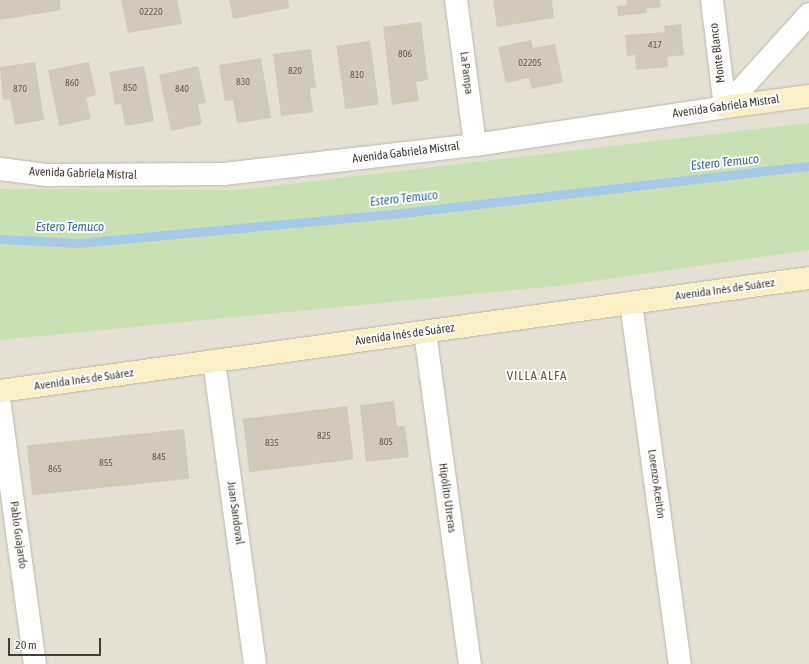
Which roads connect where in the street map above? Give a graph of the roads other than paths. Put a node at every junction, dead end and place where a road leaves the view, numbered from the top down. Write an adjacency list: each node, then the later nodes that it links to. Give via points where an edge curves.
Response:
1 (456, 0): 6 (street, La Pampa)
2 (712, 0): 5 (street, Monte Blanco)
3 (809, 14): 5 (street)
4 (809, 96): 5 (main road, Avenida Gabriela Mistral)
5 (725, 106): 6 (street, Avenida Gabriela Mistral)
6 (475, 145): 7 (street, Avenida Gabriela Mistral, via 224,174 46,175)
7 (0, 169)
8 (809, 278): 9 (main road, Avenida Inés de Suárez)
9 (631, 303): 10 (main road, Avenida Inés de Suárez); 17 (street, Lorenzo Aceitón)
10 (425, 332): 11 (main road, Avenida Inés de Suárez); 16 (street, Hipólito Utreras)
11 (214, 361): 12 (main road, Avenida Inés de Suárez); 15 (street, Juan Sandoval)
12 (0, 391)
13 (0, 406): 14 (street, Pablo Guajardo)
14 (35, 664)
15 (255, 664)
16 (470, 664)
17 (680, 664)

